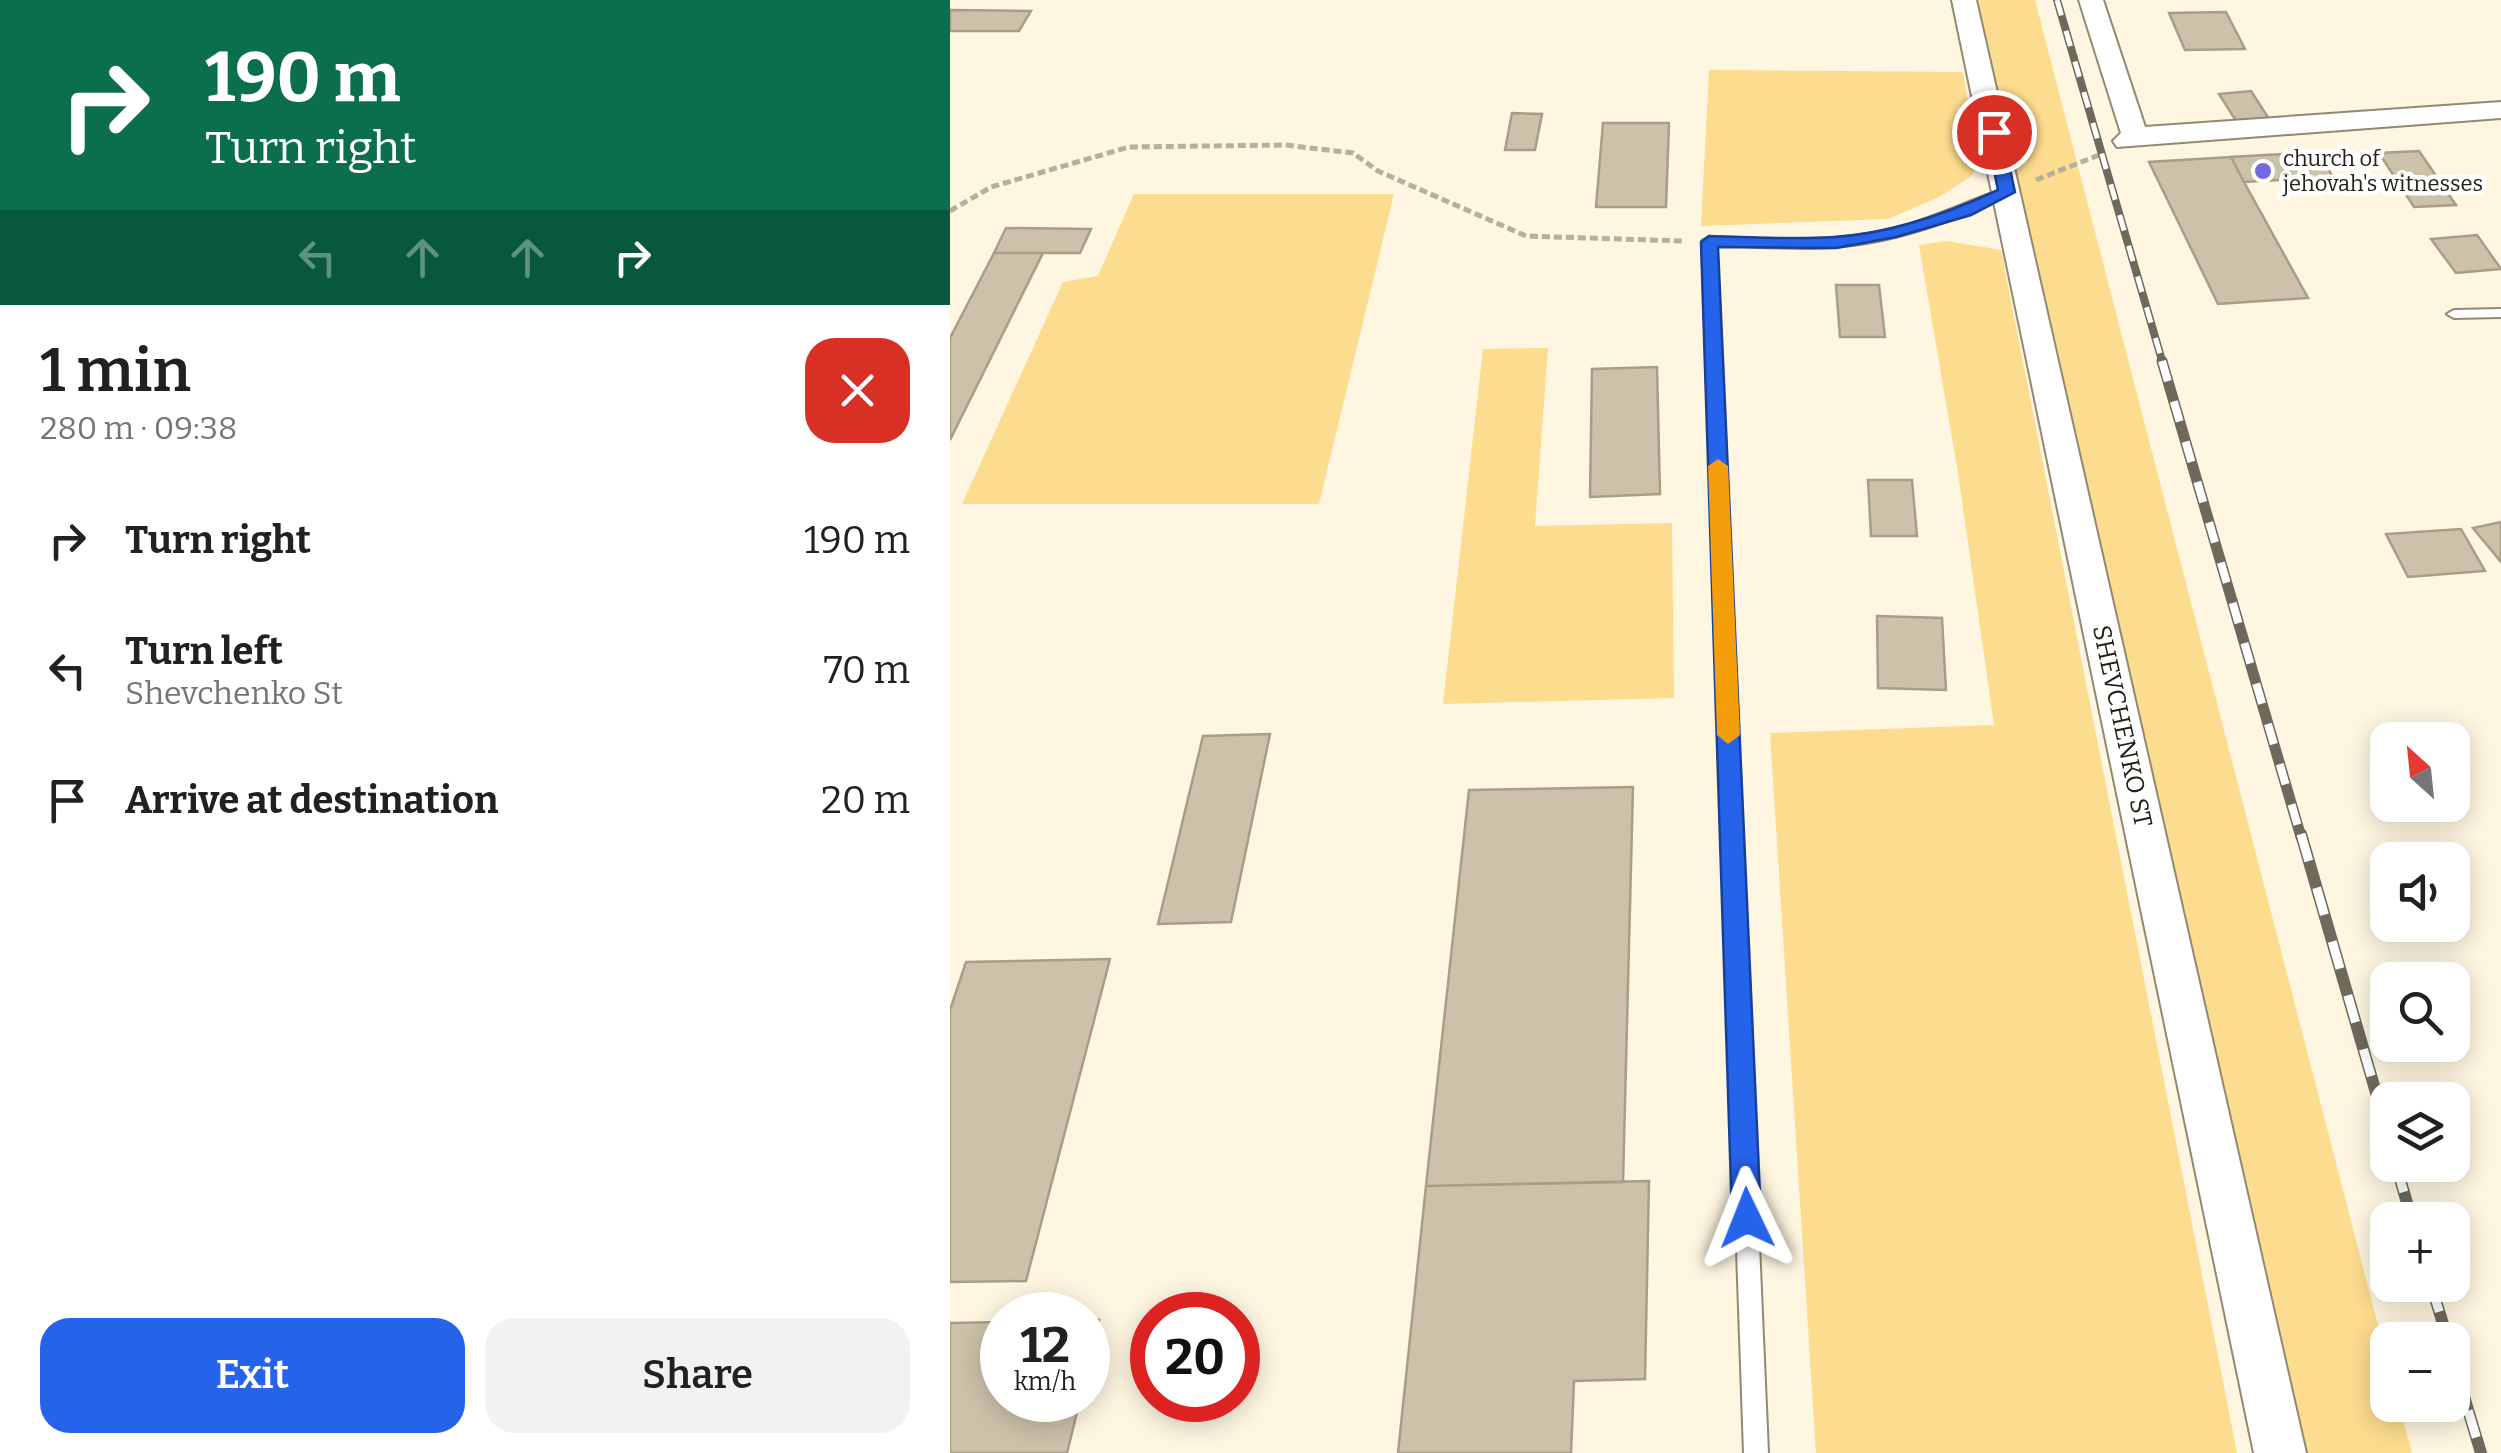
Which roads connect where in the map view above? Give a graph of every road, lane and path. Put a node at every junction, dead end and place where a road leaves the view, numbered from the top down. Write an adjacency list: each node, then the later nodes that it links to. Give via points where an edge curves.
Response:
1 (1964, 0): 5 (street, SHEVCHENKO ST)
2 (2091, 0): 4 (street)
3 (2501, 110): 4 (street)
4 (2130, 138): 5 (path)
5 (2007, 192): 7 (lane, via 1948,216 1836,242); 11 (street, SHEVCHENKO ST)
6 (950, 211): 7 (path, via 992,187 1130,147 1285,145 1353,153 1378,171 1526,236)
7 (1709, 242): 10 (lane)
8 (2501, 313): 9 (lane)
9 (2454, 314)
10 (1756, 1453)
11 (2280, 1453)

